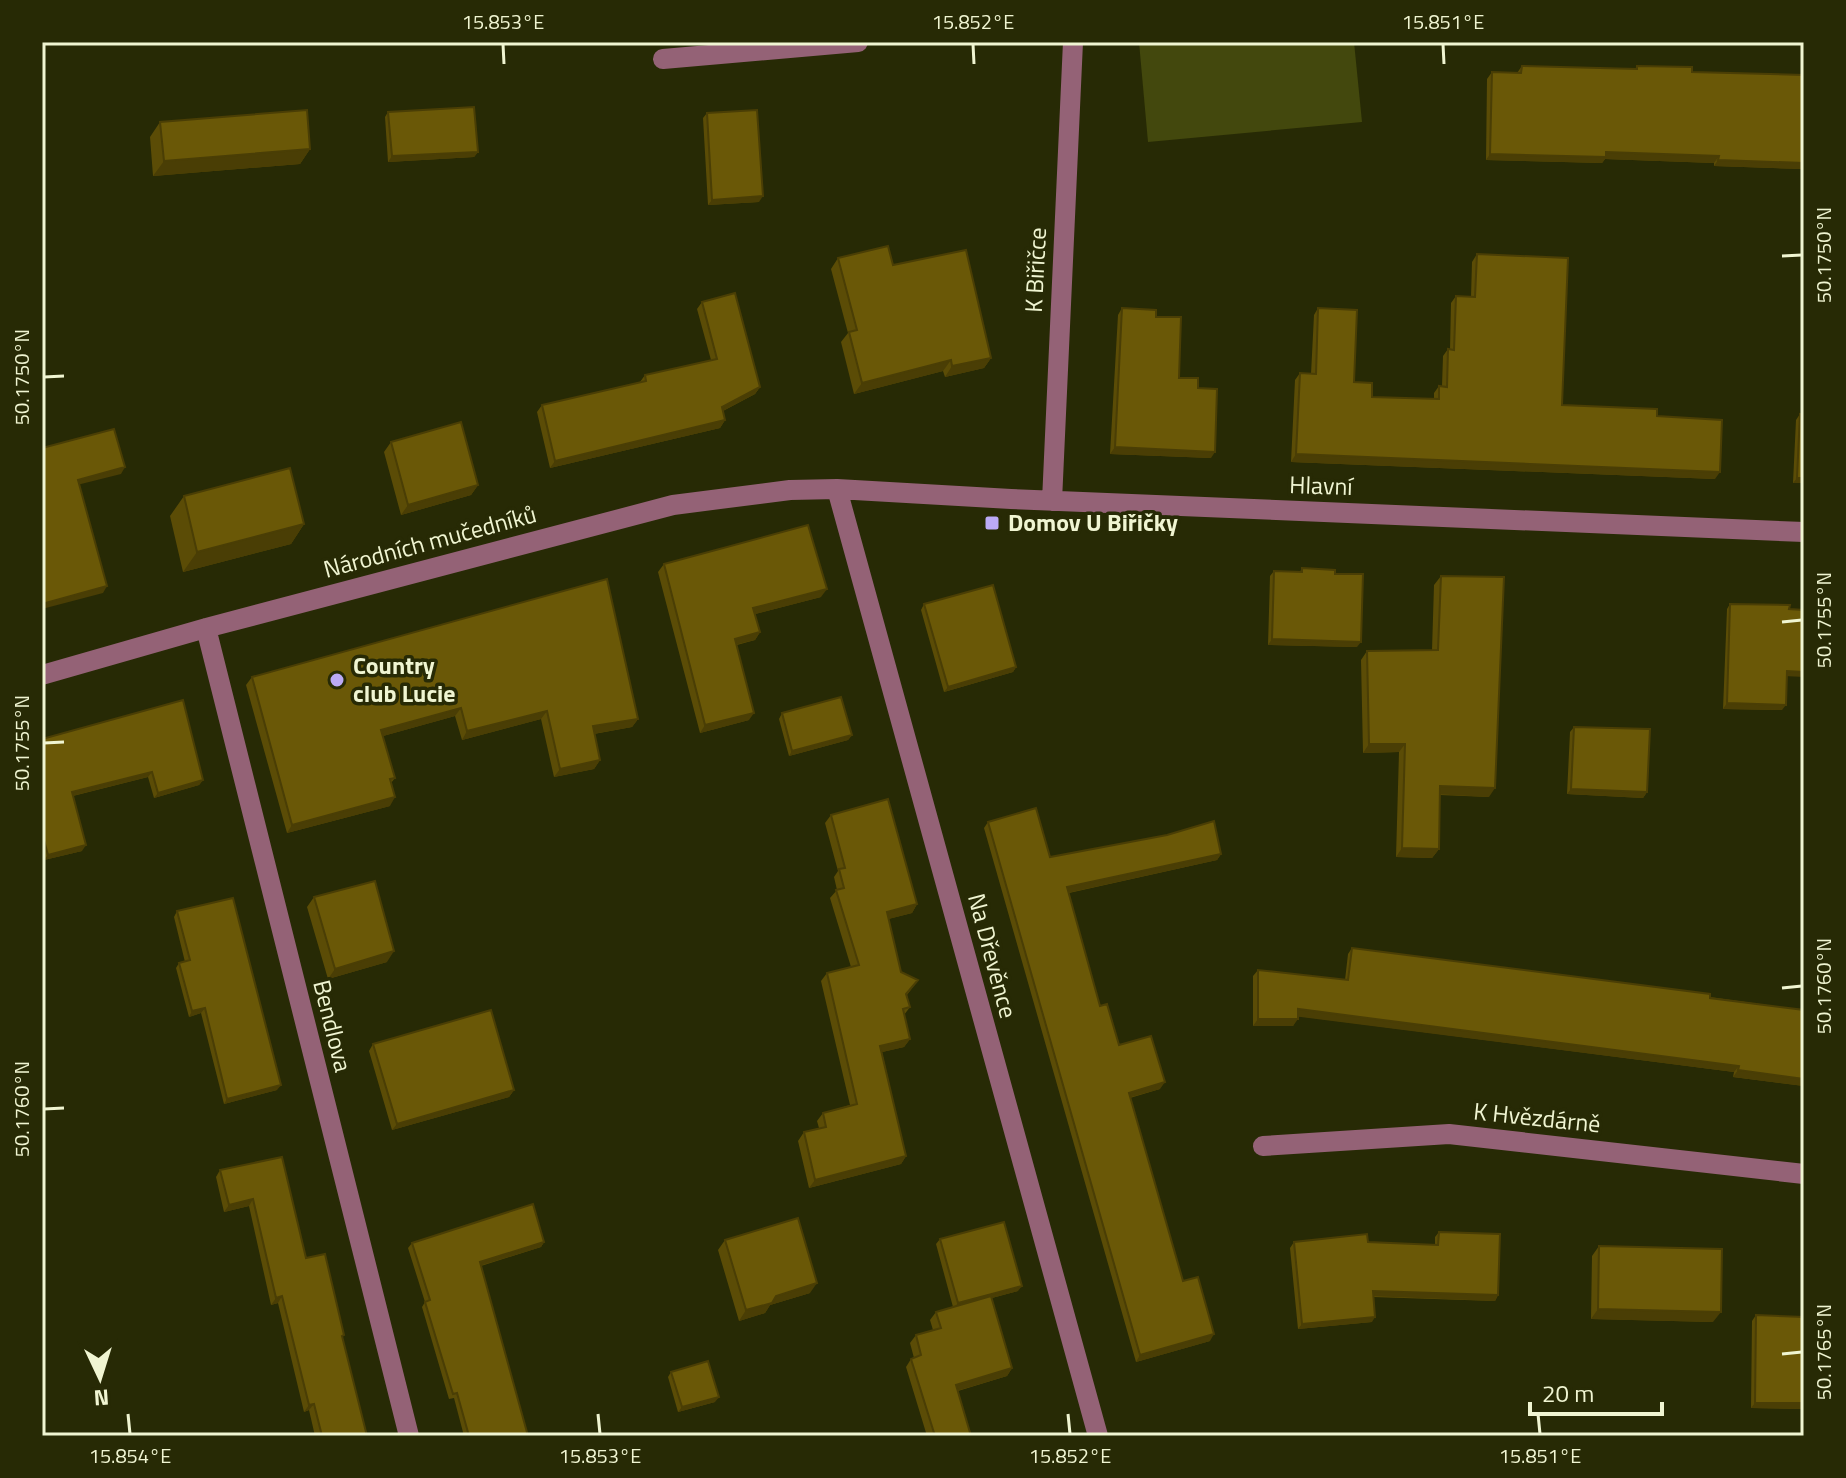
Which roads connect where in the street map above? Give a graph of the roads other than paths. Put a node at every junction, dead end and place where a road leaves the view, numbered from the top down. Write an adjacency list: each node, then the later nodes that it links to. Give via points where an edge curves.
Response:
1 (858, 42): 3 (street)
2 (1073, 42): 5 (street, K Biřičce)
3 (663, 59)
4 (837, 489): 5 (street, Hlavní); 7 (street, Národních mučedníků, via 673,505); 12 (street, Na Dřevěnce)
5 (1052, 501): 6 (street, Hlavní)
6 (1804, 532)
7 (206, 628): 8 (street, Národních mučedníků); 11 (street, Bendlova)
8 (42, 675)
9 (1263, 1146): 10 (street, K Hvězdárně, via 1449,1134)
10 (1804, 1174)
11 (409, 1436)
12 (1098, 1436)

